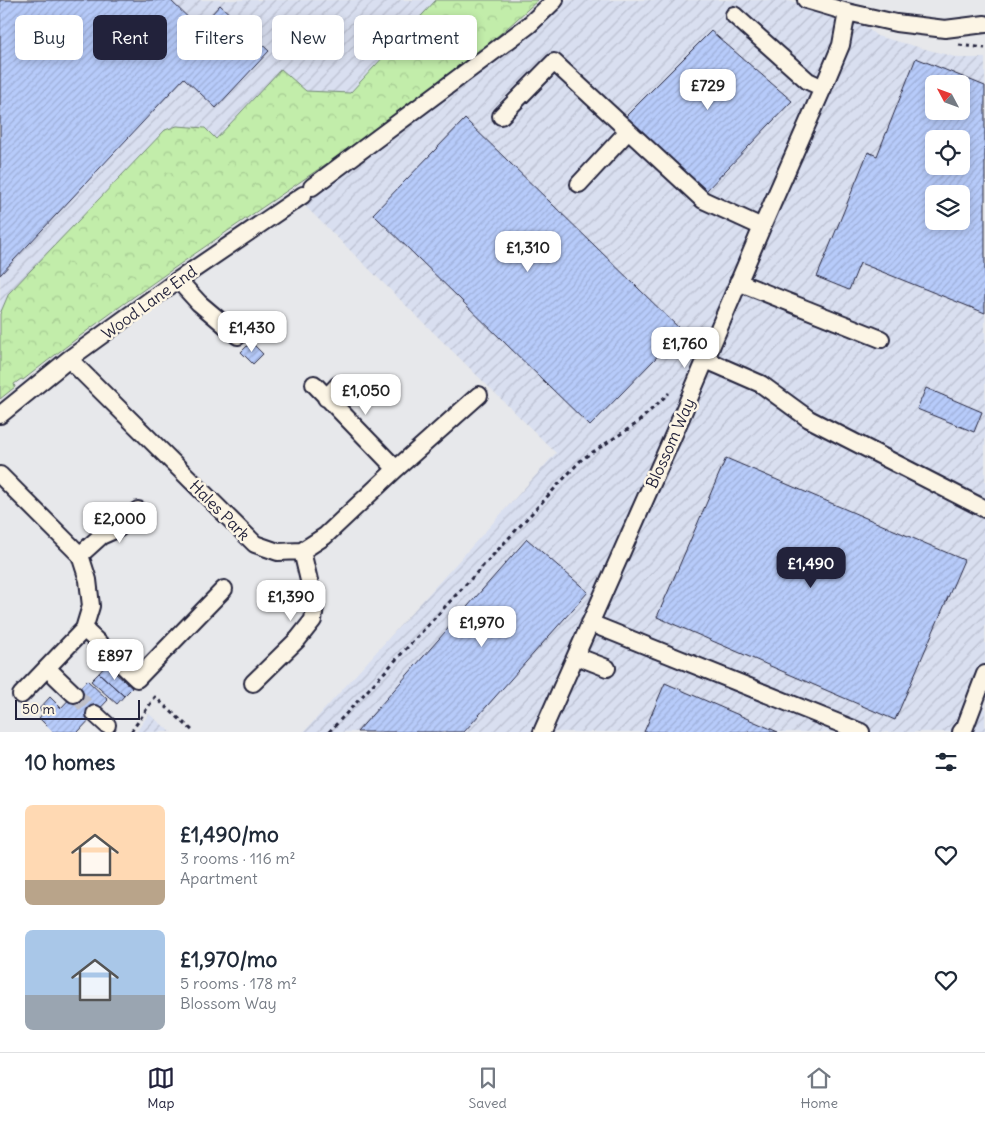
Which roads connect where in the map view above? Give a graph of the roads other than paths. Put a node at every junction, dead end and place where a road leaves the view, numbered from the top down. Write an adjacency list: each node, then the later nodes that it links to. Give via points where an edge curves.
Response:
1 (555, 0): 11 (street, Wood Lane End, via 529,25 307,191)
2 (806, 0): 3 (street)
3 (847, 12): 5 (street, via 945,29); 6 (street, Blossom Way, via 841,45)
4 (734, 14): 6 (street, via 808,81)
5 (985, 24)
6 (823, 88): 10 (street, Blossom Way)
7 (501, 116): 8 (street, via 554,62)
8 (628, 131): 9 (street); 10 (street, via 702,200)
9 (579, 184)
10 (762, 227): 12 (street, Blossom Way)
11 (178, 280): 13 (street); 15 (street, Wood Lane End)
12 (738, 282): 14 (street); 16 (street, Blossom Way)
13 (238, 336)
14 (881, 339)
15 (69, 360): 21 (street, Wood Lane End); 26 (street, Hales Park, via 255,544 278,552)
16 (706, 360): 24 (street, via 761,384 809,419); 29 (street, Blossom Way)
17 (314, 384): 20 (street)
18 (338, 385): 20 (street)
19 (479, 395): 22 (street)
20 (326, 398): 22 (street)
21 (0, 415)
22 (396, 469): 26 (street, via 325,536)
23 (0, 475): 27 (street)
24 (985, 509)
25 (138, 510): 27 (street, via 119,528 101,536)
26 (302, 552): 35 (street, via 315,606 313,620)
27 (80, 555): 30 (street, via 88,580 91,606)
28 (224, 589): 30 (street, via 137,679)
29 (590, 623): 31 (street, Blossom Way); 39 (street)
30 (84, 629): 32 (street)
31 (576, 656): 33 (street); 38 (street, Blossom Way)
32 (47, 668): 36 (street); 37 (street)
33 (607, 668)
34 (985, 674): 40 (street, via 965,727)
35 (253, 683)
36 (74, 694)
37 (21, 696)
38 (542, 732)
39 (861, 732)
40 (960, 732)

